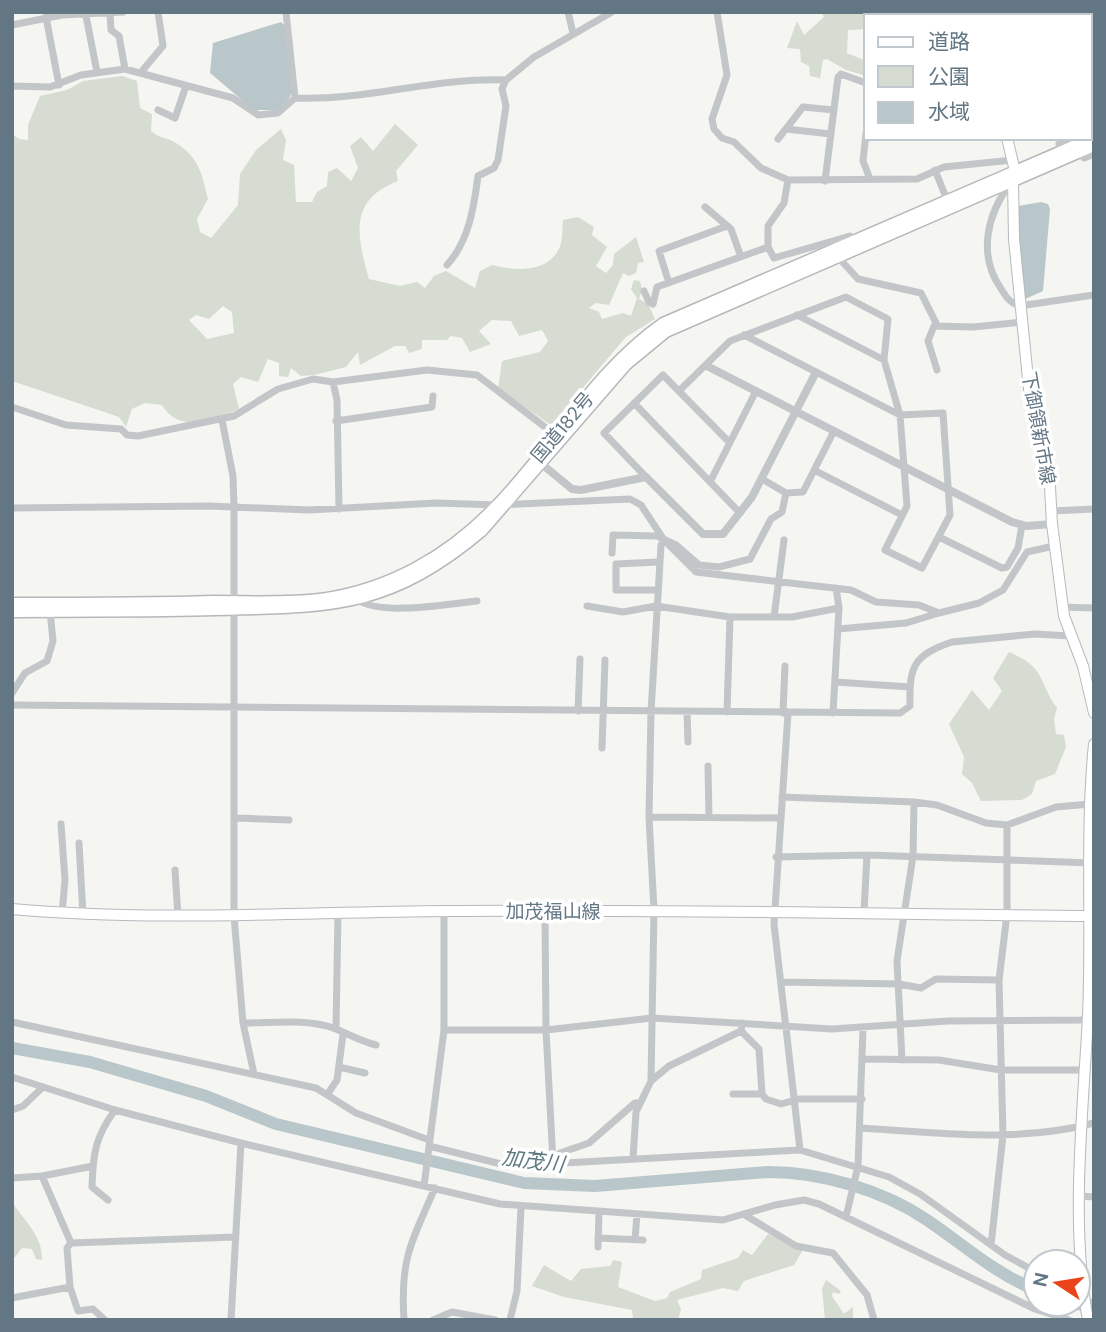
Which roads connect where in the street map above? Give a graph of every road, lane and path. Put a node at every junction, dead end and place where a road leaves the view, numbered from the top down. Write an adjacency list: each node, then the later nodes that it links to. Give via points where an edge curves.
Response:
1 (122, 12): 7 (street)
2 (158, 12): 13 (street, via 163,46)
3 (286, 12): 20 (street)
4 (568, 12): 11 (street)
5 (611, 12): 11 (street)
6 (717, 12): 37 (street, via 727,75 712,119 715,129 761,168)
7 (110, 14): 8 (street); 12 (street)
8 (86, 16): 9 (street); 14 (street)
9 (46, 17): 10 (street); 17 (street)
10 (12, 25)
11 (572, 33): 15 (street)
12 (125, 69): 13 (street); 14 (street)
13 (142, 71): 19 (street)
14 (97, 72): 17 (street)
15 (506, 80): 20 (street, via 375,90 335,99); 46 (street, via 498,160 494,168 478,176 472,215 457,254)
16 (864, 82): 22 (street, via 841,74)
17 (60, 85): 18 (street)
18 (12, 86)
19 (186, 86): 20 (street, via 233,98 250,111 268,116); 21 (street, via 175,118)
20 (295, 98)
21 (158, 110)
22 (834, 110): 23 (street, via 803,107); 24 (street)
23 (786, 129): 24 (street); 25 (street)
24 (831, 134): 38 (street)
25 (778, 139)
26 (865, 140): 36 (street, via 863,161)
27 (1007, 140): 35 (main road, 下御領新市線)
28 (1068, 140): 30 (street)
29 (1089, 140): 33 (highway, 国道182号)
30 (1059, 144): 33 (highway)
31 (1094, 146): 33 (highway, 国道182号)
32 (1089, 156): 33 (highway)
33 (1054, 159): 35 (highway, 国道182号)
34 (935, 170): 35 (street); 36 (street, via 917,179); 39 (street)
35 (1014, 171): 39 (highway, 国道182号); 42 (highway, 国道182号); 50 (main road, 下御領新市線); 50 (street, via 986,246 987,267 1009,302)
36 (870, 179): 38 (street)
37 (788, 180): 38 (street); 43 (street, via 784,204 768,226)
38 (825, 181)
39 (947, 200): 42 (highway, 国道182号)
40 (705, 207): 41 (street)
41 (727, 226): 45 (street); 47 (street, via 659,251)
42 (857, 243): 43 (street, via 850,236 774,258); 44 (highway, 国道182号); 70 (highway, 国道182号, via 663,323 621,358)
43 (768, 247): 45 (street)
44 (836, 256): 53 (street, via 858,279 921,293); 70 (highway, 国道182号, via 666,332 626,365)
45 (741, 257): 47 (street)
46 (447, 265)
47 (669, 283): 48 (street, via 657,288 653,304)
48 (644, 291)
49 (1094, 295): 50 (street)
50 (1019, 306): 52 (main road, 下御領新市線)
51 (797, 315): 54 (street); 55 (street); 55 (street, via 846,297 888,319)
52 (1023, 322): 53 (street); 85 (main road, 下御領新市線, via 1029,389 1049,469)
53 (937, 325): 57 (street, via 928,341)
54 (744, 335): 56 (street, via 730,341); 58 (street)
55 (884, 360): 66 (street)
56 (707, 366): 60 (street); 61 (street)
57 (937, 370)
58 (815, 374): 65 (street); 66 (street)
59 (333, 382): 67 (street, via 313,379 295,383); 68 (street); 70 (street, via 428,370 477,375)
60 (679, 391): 63 (street, via 663,375); 71 (street)
61 (756, 391): 65 (street); 71 (street)
62 (433, 396): 68 (street, via 432,407)
63 (634, 403): 75 (street, via 604,433); 77 (street)
64 (12, 407): 67 (street, via 24,408 49,422 121,429 138,436)
65 (796, 411): 69 (street); 76 (street)
66 (900, 415): 73 (street); 78 (street, via 943,413)
67 (222, 420): 81 (street)
68 (336, 421): 83 (street)
69 (834, 431): 73 (street); 74 (street)
70 (559, 438): 72 (highway, 国道182号)
71 (729, 442): 77 (street)
72 (539, 461): 75 (street, via 572,489); 80 (highway, 国道182号)
73 (904, 466): 78 (street); 87 (street, via 907,506)
74 (814, 470): 79 (street, via 803,492); 87 (street)
75 (646, 477): 86 (street, via 703,534 723,534)
76 (761, 479): 79 (street); 86 (street)
77 (710, 482): 86 (street)
78 (949, 489): 89 (street); 90 (street, via 950,515)
79 (786, 493): 91 (street, via 782,512 771,519 750,559 719,568 699,565)
80 (503, 504): 83 (street, via 436,502); 91 (street, via 630,499 641,505); 99 (highway, 国道182号, via 473,538 430,570); 102 (highway, 国道182号, via 449,548 373,587 319,599)
81 (234, 507): 82 (street); 83 (street); 102 (street)
82 (12, 508)
83 (339, 509)
84 (1094, 509): 85 (street)
85 (1051, 512): 88 (main road, 下御領新市線)
86 (740, 513)
87 (902, 515): 90 (street, via 885,550 922,568)
88 (1052, 524): 89 (street); 93 (main road, 下御領新市線)
89 (1022, 525): 90 (street, via 1018,548 1002,568)
90 (939, 537)
91 (664, 540): 94 (street, via 613,535); 95 (street); 96 (street, via 696,572)
92 (784, 540): 96 (street)
93 (1054, 546): 105 (main road, 下御領新市線); 110 (street, via 1027,552 1003,590 979,603)
94 (612, 553)
95 (659, 562): 98 (street); 98 (street, via 616,564 616,590)
96 (781, 581): 97 (street); 112 (street)
97 (836, 589): 106 (street); 110 (street, via 851,590 884,604 919,605)
98 (657, 590): 104 (street)
99 (358, 600): 100 (street, via 366,605 407,607); 102 (highway, 国道182号, via 296,609)
100 (477, 601)
101 (12, 603): 102 (highway, 国道182号)
102 (236, 605): 108 (highway, 国道182号); 123 (street)
103 (587, 606): 104 (street, via 623,612)
104 (656, 606): 111 (street); 126 (street)
105 (1062, 607): 107 (street); 114 (main road, 下御領新市線)
106 (839, 608): 112 (street); 113 (street)
107 (1094, 608)
108 (50, 611): 109 (highway, 国道182号); 120 (street, via 51,654 45,664 25,673)
109 (12, 612)
110 (939, 613): 113 (street, via 905,623)
111 (730, 617): 112 (street); 128 (street)
112 (774, 617)
113 (838, 629): 118 (street)
114 (1071, 636): 119 (street, via 1035,634 952,642 918,659); 121 (main road, 下御領新市線)
115 (580, 659): 124 (street)
116 (605, 660): 125 (street)
117 (785, 666): 129 (street)
118 (835, 682): 119 (street); 130 (street)
119 (910, 687): 130 (street, via 906,711)
120 (12, 694)
121 (1093, 702): 131 (main road, 下御領新市線)
122 (12, 705): 123 (street)
123 (235, 708): 124 (street); 142 (street)
124 (578, 711): 125 (street)
125 (603, 711): 126 (street); 134 (street)
126 (651, 712): 127 (street); 140 (street)
127 (687, 712): 128 (street); 132 (street)
128 (727, 712): 129 (street)
129 (786, 713): 130 (street); 137 (street)
130 (833, 713)
131 (1094, 713)
132 (688, 742)
133 (1094, 744): 136 (main road)
134 (602, 748)
135 (708, 766): 143 (street)
136 (1092, 775): 139 (main road)
137 (782, 797): 138 (street); 141 (street)
138 (914, 802): 146 (street); 149 (street)
139 (1090, 804): 146 (street, via 1056,807); 152 (main road)
140 (649, 817): 143 (street); 157 (street)
141 (780, 817): 143 (street); 150 (street)
142 (234, 818): 144 (street); 165 (street)
143 (709, 818)
144 (289, 820)
145 (61, 824): 161 (street)
146 (1007, 825): 151 (street)
147 (79, 843): 164 (street)
148 (867, 855): 149 (street); 150 (street); 159 (street)
149 (913, 856): 151 (street); 160 (street)
150 (776, 857): 158 (street)
151 (1008, 860): 152 (street); 163 (street)
152 (1092, 863): 166 (main road)
153 (175, 870): 167 (street)
154 (12, 909): 161 (main road, 加茂福山線)
155 (444, 911): 156 (main road, 加茂福山線); 162 (main road, 加茂福山線); 180 (street)
156 (545, 911): 157 (main road, 加茂福山線); 181 (street)
157 (654, 911): 158 (main road, 加茂福山線); 172 (street)
158 (774, 911): 159 (main road, 加茂福山線); 169 (street)
159 (864, 912): 160 (main road, 加茂福山線)
160 (904, 913): 163 (main road, 加茂福山線); 170 (street, via 897,961)
161 (62, 914): 164 (main road, 加茂福山線)
162 (338, 914): 165 (main road, 加茂福山線); 182 (street)
163 (1007, 914): 166 (main road, 加茂福山線); 168 (street)
164 (83, 916): 167 (main road, 加茂福山線)
165 (234, 916): 167 (main road, 加茂福山線); 175 (street)
166 (1092, 916): 171 (main road)
167 (178, 918)
168 (999, 980): 170 (street, via 936,979 921,988); 174 (street)
169 (781, 982): 170 (street); 178 (street)
170 (899, 984): 176 (street)
171 (1091, 1017): 174 (street); 188 (main road)
172 (652, 1018): 177 (street); 181 (street); 192 (street)
173 (12, 1021): 189 (street)
174 (1000, 1022): 176 (street); 187 (street)
175 (243, 1023): 182 (street, via 302,1023); 189 (street)
176 (901, 1024): 179 (street); 185 (street)
177 (742, 1027): 178 (street); 192 (street, via 669,1066); 195 (street, via 759,1049)
178 (785, 1027): 179 (street); 198 (street)
179 (863, 1028): 184 (street)
180 (444, 1030): 181 (street); 207 (street)
181 (546, 1030): 210 (street)
182 (339, 1031): 183 (street); 186 (street)
183 (376, 1045)
184 (864, 1059): 185 (street); 197 (street)
185 (902, 1060): 187 (street, via 939,1060)
186 (339, 1067): 190 (street); 196 (street)
187 (1001, 1070): 188 (street); 205 (street)
188 (1083, 1070): 204 (main road)
189 (254, 1073): 196 (street, via 316,1088)
190 (365, 1073)
191 (12, 1077): 193 (street)
192 (651, 1081): 199 (street)
193 (43, 1087): 200 (street); 201 (street)
194 (733, 1094): 195 (street)
195 (762, 1094): 198 (street, via 776,1103)
196 (327, 1095): 207 (street, via 356,1113)
197 (862, 1099): 198 (street); 203 (street)
198 (795, 1101): 208 (street)
199 (639, 1103): 209 (street); 210 (street, via 589,1143 560,1153)
200 (12, 1110)
201 (115, 1110): 206 (street); 211 (street, via 97,1137)
202 (1094, 1123): 204 (street)
203 (861, 1128): 205 (street); 212 (street)
204 (1081, 1128): 205 (street); 217 (main road)
205 (1003, 1135): 228 (street)
206 (241, 1143): 215 (street); 225 (street)
207 (429, 1143): 210 (street, via 509,1166); 215 (street)
208 (800, 1150): 209 (street); 212 (street)
209 (633, 1158): 210 (street)
210 (553, 1162)
211 (93, 1166): 213 (street); 219 (street, via 92,1187)
212 (857, 1168): 224 (street); 228 (street, via 890,1177)
213 (43, 1176): 214 (street); 227 (street)
214 (12, 1178)
215 (424, 1186): 216 (street)
216 (435, 1188): 220 (street); 236 (street, via 402,1273)
217 (1081, 1196): 218 (street); 230 (main road)
218 (1094, 1197)
219 (108, 1200)
220 (521, 1207): 221 (street); 239 (street, via 517,1291)
221 (599, 1212): 222 (street); 226 (street)
222 (637, 1214): 223 (street, via 723,1220); 226 (street, via 639,1240)
223 (745, 1215): 224 (street, via 804,1200); 240 (street, via 796,1246 833,1252 867,1295)
224 (846, 1217): 241 (street, via 1035,1309)
225 (235, 1237): 227 (street); 235 (street)
226 (598, 1238): 229 (street)
227 (71, 1243): 232 (street, via 66,1248)
228 (991, 1245): 231 (street)
229 (598, 1247)
230 (1080, 1248)
231 (1022, 1264)
232 (70, 1287): 233 (street); 234 (street, via 78,1311 93,1308)
233 (12, 1298)
234 (105, 1320)
235 (231, 1320)
236 (404, 1320)
237 (433, 1320): 238 (street, via 452,1312)
238 (495, 1320)
239 (510, 1320)
240 (874, 1320)
241 (1069, 1320)

